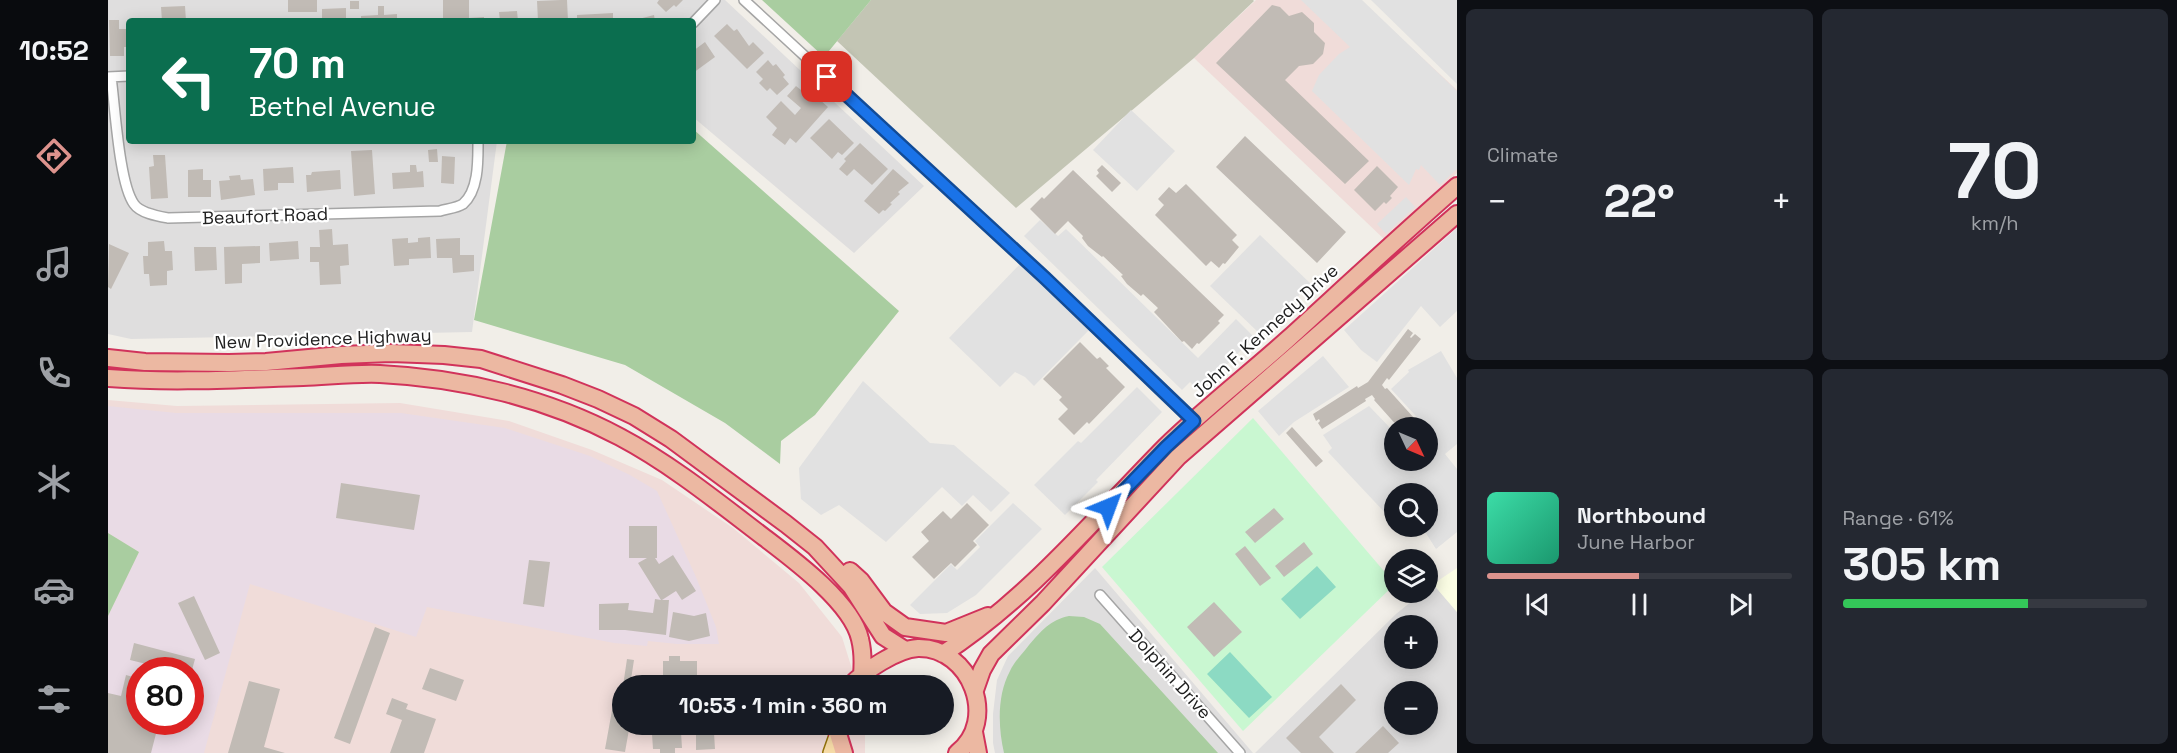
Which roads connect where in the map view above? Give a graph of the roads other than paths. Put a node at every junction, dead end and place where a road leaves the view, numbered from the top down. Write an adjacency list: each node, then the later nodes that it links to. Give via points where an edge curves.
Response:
1 (715, 0): 3 (street)
2 (744, 0): 11 (street)
3 (696, 20)
4 (126, 76): 5 (street)
5 (109, 77): 6 (street, Beaufort Road, via 125,188 135,206 168,218 440,211 462,205 471,193)
6 (478, 144)
7 (1457, 186): 11 (highway, John F. Kennedy Drive)
8 (1457, 214): 19 (highway, John F. Kennedy Drive, via 1178,457 991,654)
9 (108, 358): 12 (highway, New Providence Highway, via 266,362 391,353 481,359 571,388 634,416 698,457)
10 (108, 378): 17 (highway, New Providence Highway, via 170,382 379,374 470,385 573,414 622,438 662,464 726,508 818,581 837,600 860,637 863,659)
11 (1194, 421): 14 (highway, John F. Kennedy Drive)
12 (815, 547): 14 (highway, via 837,558 861,581 884,612 905,627 946,633); 15 (highway, New Providence Highway, via 851,586 883,636)
13 (1100, 595): 27 (street, Dolphin Drive)
14 (1002, 610): 16 (highway, John F. Kennedy Drive)
15 (905, 650): 16 (highway, via 924,648); 18 (highway, New Providence Highway)
16 (943, 654): 19 (highway, via 961,669)
17 (858, 675)
18 (864, 675)
19 (975, 690): 20 (highway, via 978,707)
20 (974, 732): 25 (highway); 26 (highway)
21 (835, 735): 23 (main road)
22 (838, 735): 24 (highway)
23 (831, 753)
24 (844, 753)
25 (957, 753)
26 (978, 753)
27 (1240, 753)

